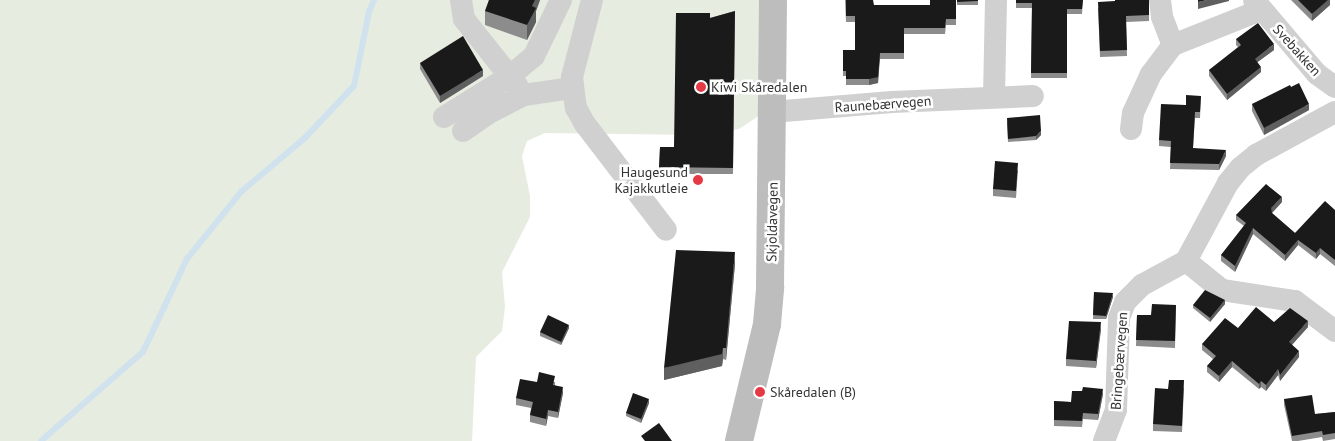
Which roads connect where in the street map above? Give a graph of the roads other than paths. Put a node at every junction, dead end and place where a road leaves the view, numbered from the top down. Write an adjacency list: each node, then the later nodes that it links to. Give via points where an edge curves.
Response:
1 (460, 0): 9 (street, via 464,18)
2 (560, 0): 9 (street, via 541,46)
3 (592, 0): 11 (street)
4 (773, 0): 15 (main road, Skjoldavegen)
5 (996, 0): 13 (street)
6 (1160, 0): 8 (street, via 1162,17)
7 (1258, 5): 8 (street, Svebakken); 10 (street, Svebakken, via 1317,74)
8 (1173, 45): 18 (street, via 1151,74 1133,114)
9 (510, 76): 12 (street); 17 (street)
10 (1335, 87)
11 (572, 88): 12 (street); 20 (street, via 576,108 585,124)
12 (524, 94): 19 (street, via 486,114)
13 (994, 96): 14 (street, Raunebærvegen); 15 (street, Raunebærvegen)
14 (1033, 96)
15 (772, 112): 23 (main road, Skjoldavegen, via 772,250 767,324)
16 (1335, 112): 21 (street, via 1256,155 1240,168 1228,183)
17 (444, 117)
18 (1131, 129)
19 (463, 131)
20 (666, 230)
21 (1186, 261): 22 (street, via 1222,290 1295,300); 24 (street, Bringebærvegen, via 1142,285 1124,302 1120,318 1116,410)
22 (1335, 330)
23 (739, 441)
24 (1104, 441)

